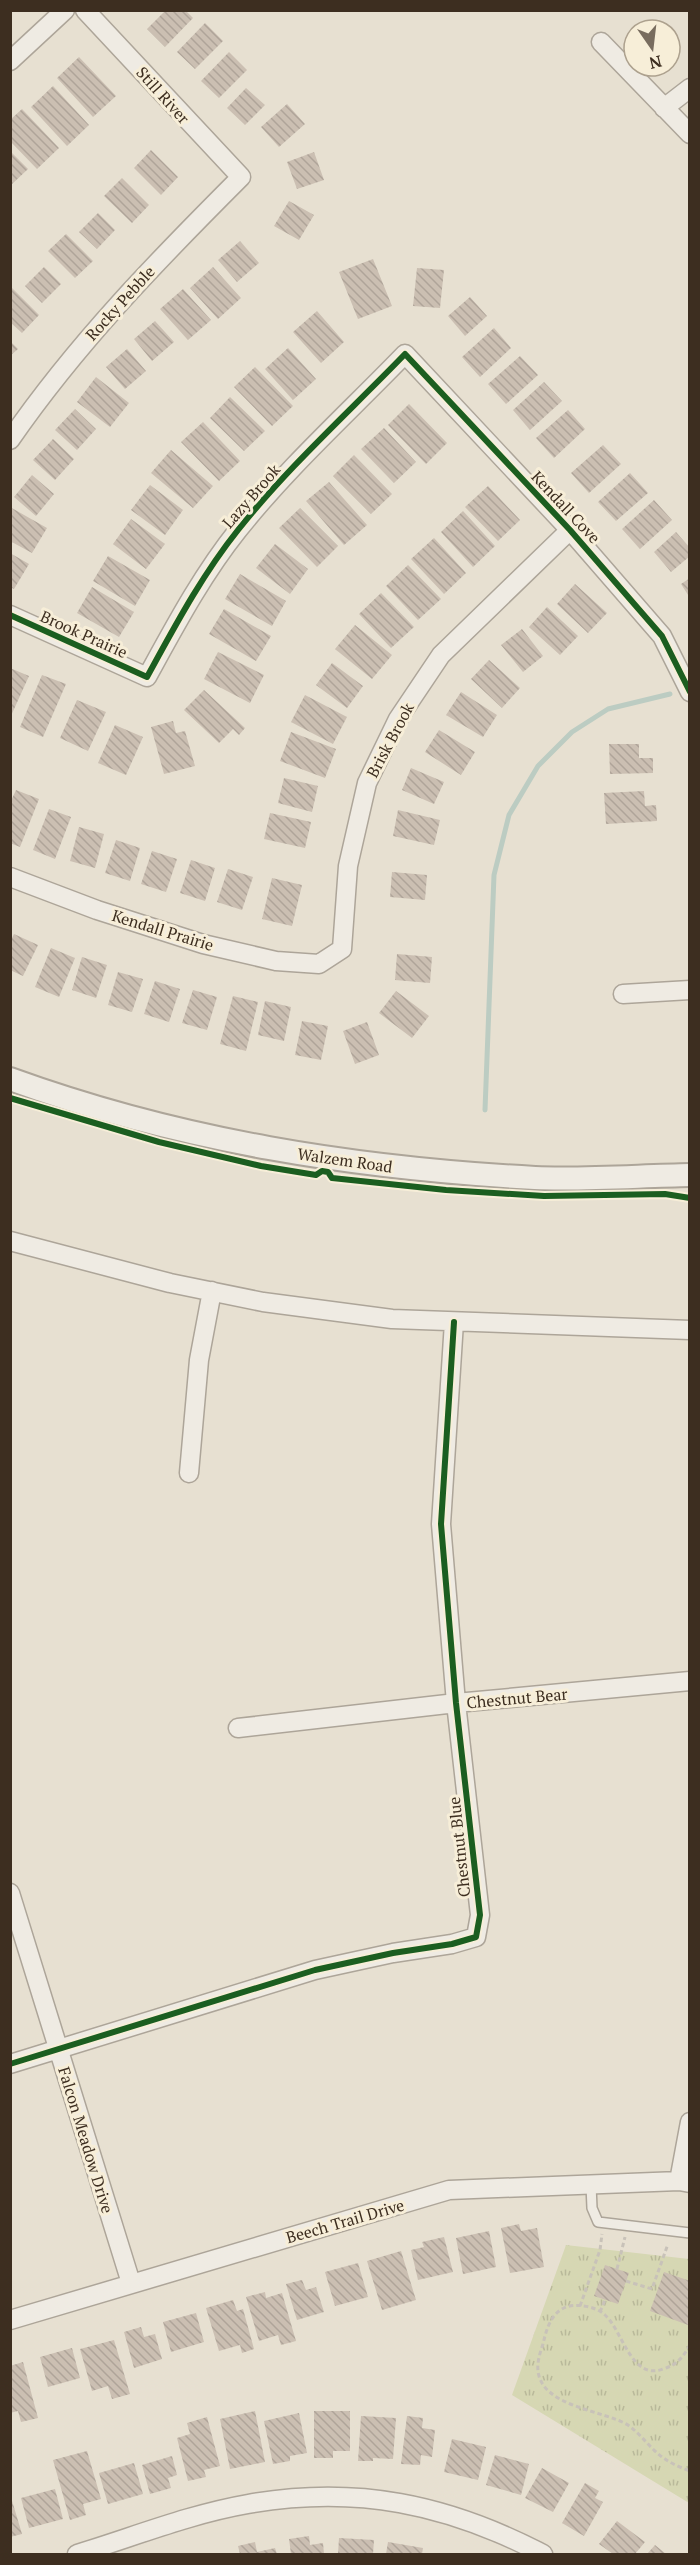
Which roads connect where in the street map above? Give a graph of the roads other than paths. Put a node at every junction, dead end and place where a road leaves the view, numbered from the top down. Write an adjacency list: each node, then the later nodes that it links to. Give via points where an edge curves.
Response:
1 (65, 10): 4 (street)
2 (85, 10): 8 (street, Still River)
3 (601, 42): 6 (street)
4 (10, 62)
5 (690, 88): 6 (street)
6 (664, 108): 7 (street)
7 (690, 134)
8 (241, 177): 10 (street, Rocky Pebble, via 123,298)
9 (405, 354): 11 (street, Kendall Cove); 13 (street, Lazy Brook, via 238,530 189,603)
10 (10, 440)
11 (570, 530): 14 (street, Kendall Cove, via 662,636); 16 (street, Brisk Brook, via 441,655 398,718 367,783 348,866 342,949)
12 (10, 615): 13 (street, Brook Prairie)
13 (147, 677)
14 (690, 692)
15 (10, 877): 16 (street, Kendall Prairie, via 204,944 276,961)
16 (319, 964)
17 (690, 990): 18 (street)
18 (623, 994)
19 (10, 1079): 20 (street, Walzem Road, via 141,1121 233,1142 384,1166 537,1178)
20 (690, 1175)
21 (10, 1241): 22 (street)
22 (212, 1291): 23 (street, via 263,1302 392,1319); 25 (street, via 199,1360)
23 (453, 1322): 24 (street); 27 (street, Chestnut Blue, via 441,1524)
24 (690, 1330)
25 (189, 1473)
26 (690, 1681): 27 (street, Chestnut Bear)
27 (456, 1703): 28 (street, Chestnut Bear); 30 (street, Chestnut Blue, via 480,1915 476,1937 315,1970)
28 (238, 1728)
29 (10, 1893): 30 (street, Falcon Meadow Drive)
30 (58, 2049): 31 (street); 36 (street, Falcon Meadow Drive)
31 (10, 2064)
32 (690, 2122): 33 (street)
33 (684, 2182): 34 (street, Beech Trail Drive)
34 (591, 2185): 35 (lane, via 595,2219 603,2223); 36 (street, Beech Trail Drive, via 449,2190)
35 (690, 2233)
36 (131, 2283): 37 (street, Beech Trail Drive)
37 (10, 2320)
38 (77, 2554): 39 (street, via 246,2504 334,2496 423,2507 506,2535)
39 (543, 2554)

